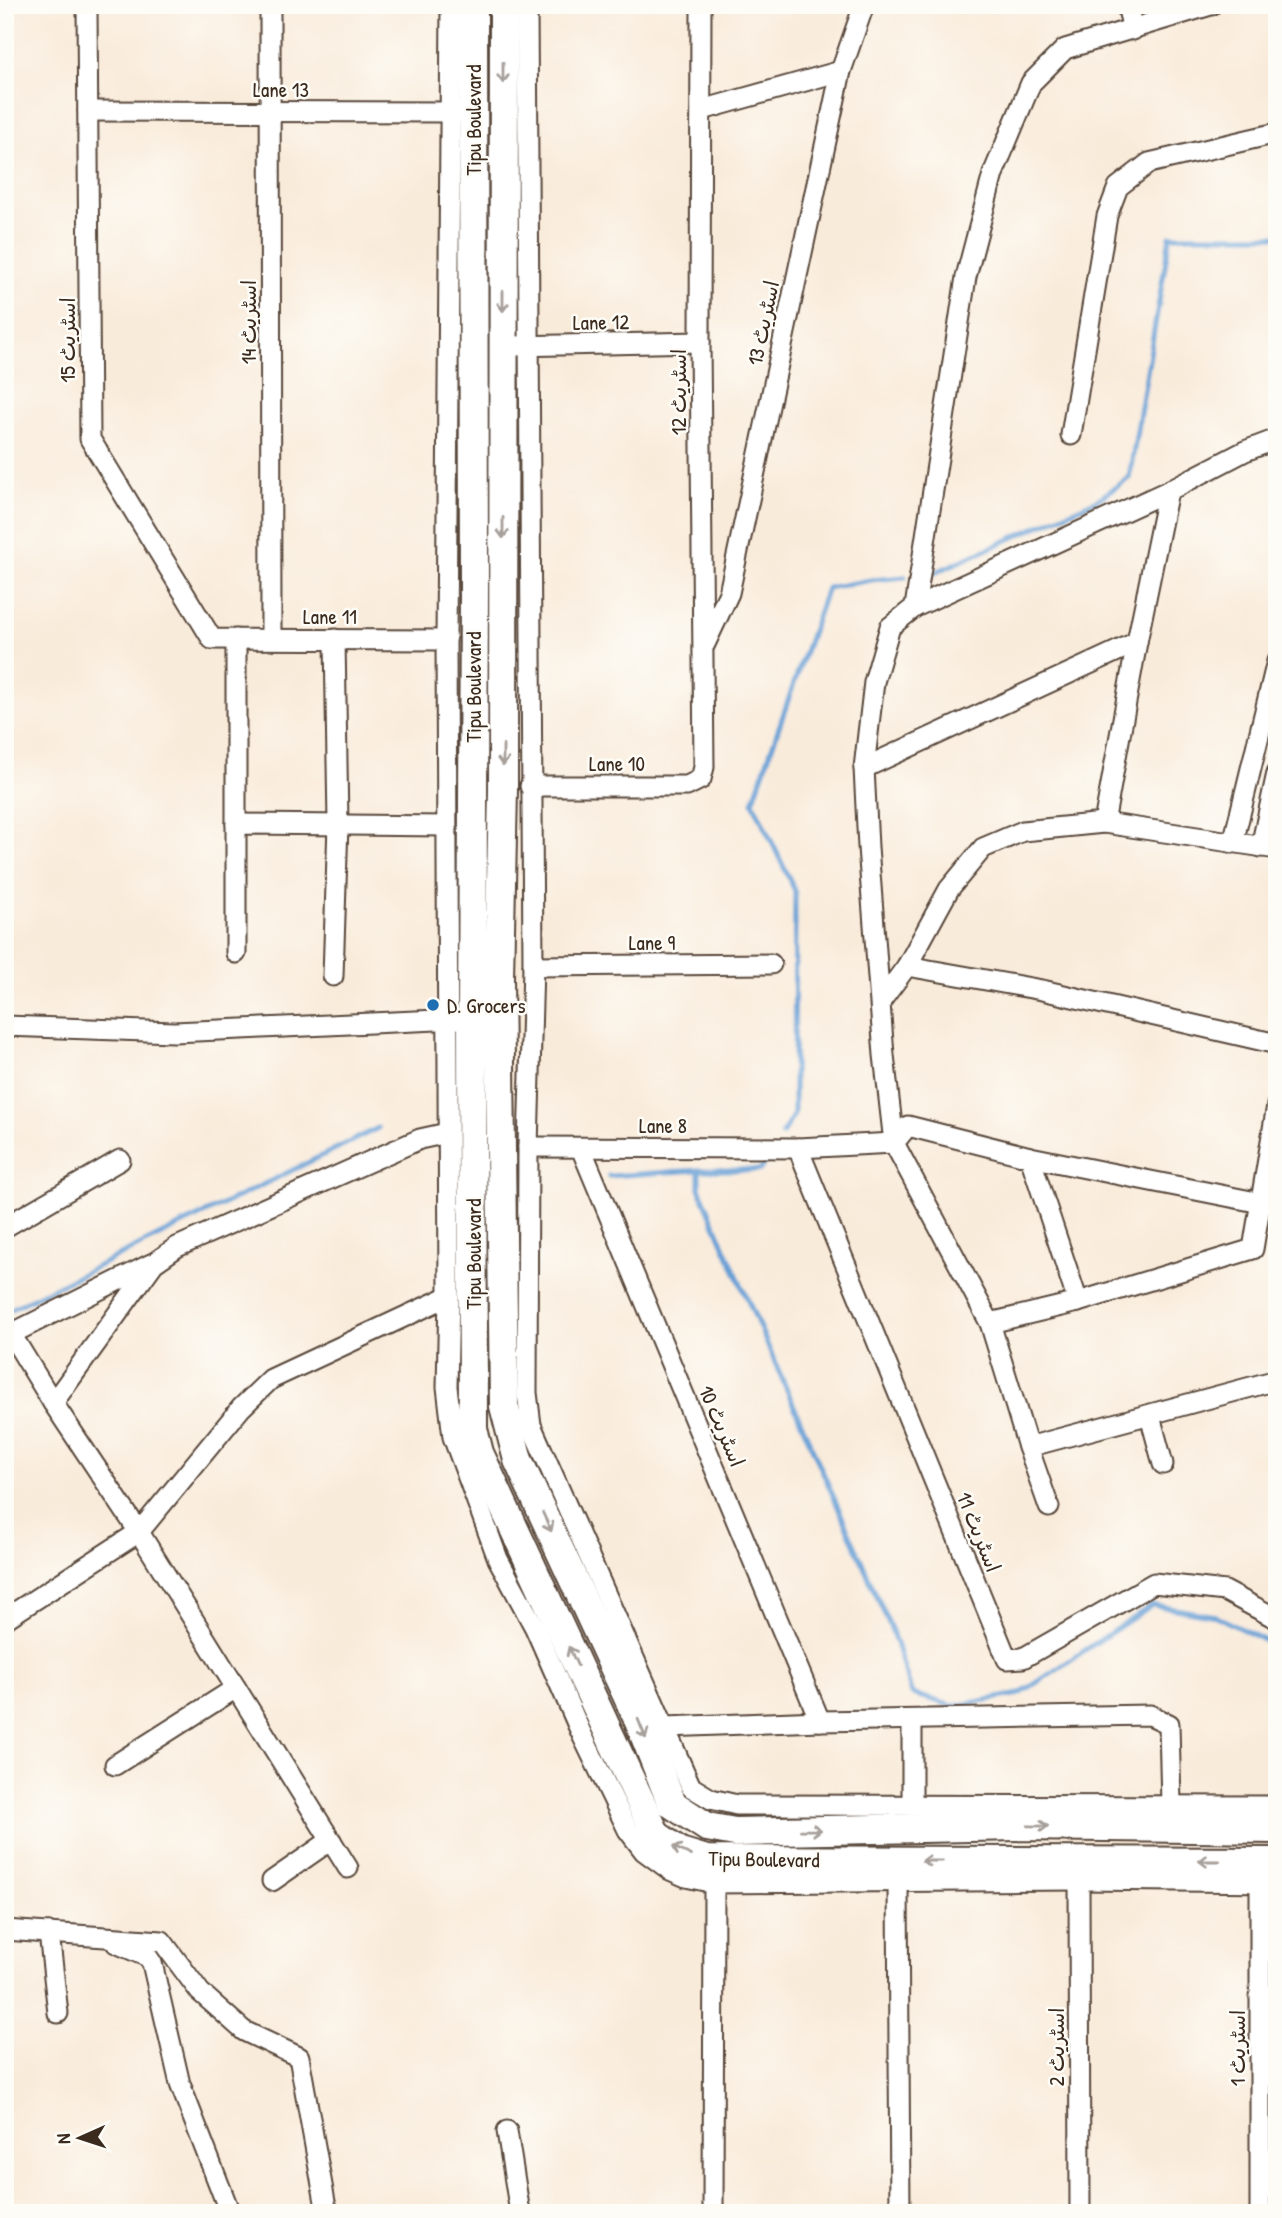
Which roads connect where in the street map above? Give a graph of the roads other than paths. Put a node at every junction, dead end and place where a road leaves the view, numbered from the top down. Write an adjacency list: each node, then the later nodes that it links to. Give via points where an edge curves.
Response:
1 (87, 5): 14 (street, اسٹریٹ 15)
2 (270, 5): 15 (street, اسٹریٹ 14)
3 (451, 5): 16 (street)
4 (473, 5): 16 (street, Tipu Boulevard)
5 (504, 5): 19 (street, Tipu Boulevard, one-way to 19)
6 (527, 5): 19 (street)
7 (701, 5): 13 (street, اسٹریٹ 12)
8 (864, 5): 12 (street, اسٹریٹ 13)
9 (1127, 5): 11 (street)
10 (1211, 5): 11 (street)
11 (1133, 30): 25 (street, via 1065,49 1031,83 993,174 966,277)
12 (841, 71): 13 (street); 32 (street, اسٹریٹ 13, via 729,593)
13 (702, 110): 18 (street, اسٹریٹ 12)
14 (88, 111): 15 (street, Lane 13); 27 (street, اسٹریٹ 15, via 90,439)
15 (271, 111): 16 (street, Lane 13); 26 (street, اسٹریٹ 14)
16 (462, 112): 23 (street, Tipu Boulevard); 30 (street)
17 (1277, 133): 20 (street, via 1149,163 1118,187 1107,216)
18 (700, 342): 19 (street, Lane 12); 32 (street, اسٹریٹ 12)
19 (515, 346): 24 (street, Tipu Boulevard, one-way to 24); 37 (street)
20 (1071, 435)
21 (1277, 439): 22 (street)
22 (1168, 491): 25 (street); 31 (street)
23 (474, 590): 24 (street); 51 (street, Tipu Boulevard)
24 (503, 592): 69 (street, Tipu Boulevard, one-way to 69, via 499,978)
25 (915, 607): 34 (street, via 890,627 874,681)
26 (271, 638): 28 (street, Lane 11); 29 (street, Lane 11)
27 (212, 639): 28 (street, Lane 11)
28 (236, 639): 40 (street)
29 (335, 639): 30 (street, Lane 11); 41 (street)
30 (446, 640): 42 (street)
31 (1137, 642): 34 (street); 39 (street)
32 (702, 649): 36 (street, اسٹریٹ 12)
33 (1277, 661): 43 (street)
34 (864, 768): 50 (street)
35 (1277, 773): 38 (street)
36 (701, 779): 37 (street, Lane 10, via 687,786)
37 (530, 786): 47 (street)
38 (1272, 822): 44 (street)
39 (1104, 823): 43 (street); 48 (street, via 1023,831 983,848 949,889)
40 (236, 824): 41 (street); 45 (street)
41 (338, 824): 42 (street); 49 (street)
42 (446, 826): 51 (street)
43 (1234, 843): 44 (street)
44 (1269, 848)
45 (236, 953)
46 (771, 964): 47 (street, Lane 9)
47 (533, 966): 57 (street)
48 (908, 966): 50 (street); 53 (street, via 1042,990)
49 (333, 976)
50 (881, 1001): 56 (street)
51 (459, 1019): 52 (street, via 174,1032); 55 (street); 68 (street, Tipu Boulevard)
52 (5, 1026)
53 (1277, 1044)
54 (1277, 1105): 62 (street)
55 (447, 1133): 64 (street, via 420,1139 177,1247); 65 (street)
56 (894, 1143): 59 (street, Lane 8); 60 (street, via 908,1126); 67 (street)
57 (528, 1147): 58 (street, Lane 8); 69 (street)
58 (581, 1148): 59 (street, Lane 8); 82 (street, اسٹریٹ 10)
59 (798, 1148): 79 (street, اسٹریٹ 11, via 1007,1658 1023,1658 1154,1583 1225,1591)
60 (1030, 1157): 62 (street); 66 (street)
61 (120, 1160): 63 (street)
62 (1261, 1203): 66 (street, via 1253,1249)
63 (5, 1227)
64 (153, 1263): 70 (street); 72 (street)
65 (449, 1296): 77 (street, via 271,1378); 95 (street, via 447,1387 453,1437 498,1559 535,1628 628,1830 644,1851 670,1870)
66 (1078, 1302): 67 (street)
67 (990, 1323): 74 (street)
68 (474, 1325): 69 (street); 91 (street, Tipu Boulevard, one-way to 68, via 706,1860 680,1852 656,1835 479,1453 474,1429)
69 (515, 1328): 83 (street, via 531,1425); 88 (street, Tipu Boulevard, one-way to 88, via 504,1406 518,1460 638,1719 672,1804 686,1814 707,1827 735,1832 1019,1826)
70 (8, 1335): 72 (street)
71 (1277, 1380): 73 (street)
72 (53, 1403): 77 (street)
73 (1150, 1416): 74 (street); 75 (street)
74 (1028, 1447): 76 (street)
75 (1163, 1464)
76 (1049, 1507)
77 (139, 1532): 78 (street); 80 (street)
78 (5, 1619)
79 (1277, 1619)
80 (236, 1688): 84 (street); 89 (street)
81 (912, 1720): 82 (street); 85 (street); 86 (street, via 1150,1715 1169,1724)
82 (820, 1721): 83 (street)
83 (666, 1727): 85 (street, via 691,1787 710,1799 737,1805)
84 (115, 1765)
85 (912, 1805): 86 (street)
86 (1171, 1805): 87 (street)
87 (1277, 1806)
88 (1277, 1829)
89 (331, 1840): 90 (street); 93 (street)
90 (348, 1868)
91 (979, 1872): 92 (street, Tipu Boulevard, one-way to 91); 94 (street); 96 (street)
92 (1271, 1875): 94 (street); 108 (street, اسٹریٹ 1)
93 (272, 1881)
94 (1079, 1881): 107 (street, اسٹریٹ 2)
95 (714, 1883): 96 (street); 105 (street)
96 (898, 1883): 106 (street)
97 (5, 1930): 98 (street)
98 (50, 1933): 99 (street); 100 (street)
99 (102, 1937): 102 (street, via 152,1963 180,2084); 103 (street, via 162,1941 200,1992 244,2031 299,2057)
100 (58, 2013)
101 (507, 2131): 104 (street)
102 (230, 2213)
103 (327, 2213)
104 (520, 2213)
105 (712, 2213)
106 (900, 2213)
107 (1080, 2213)
108 (1260, 2213)

